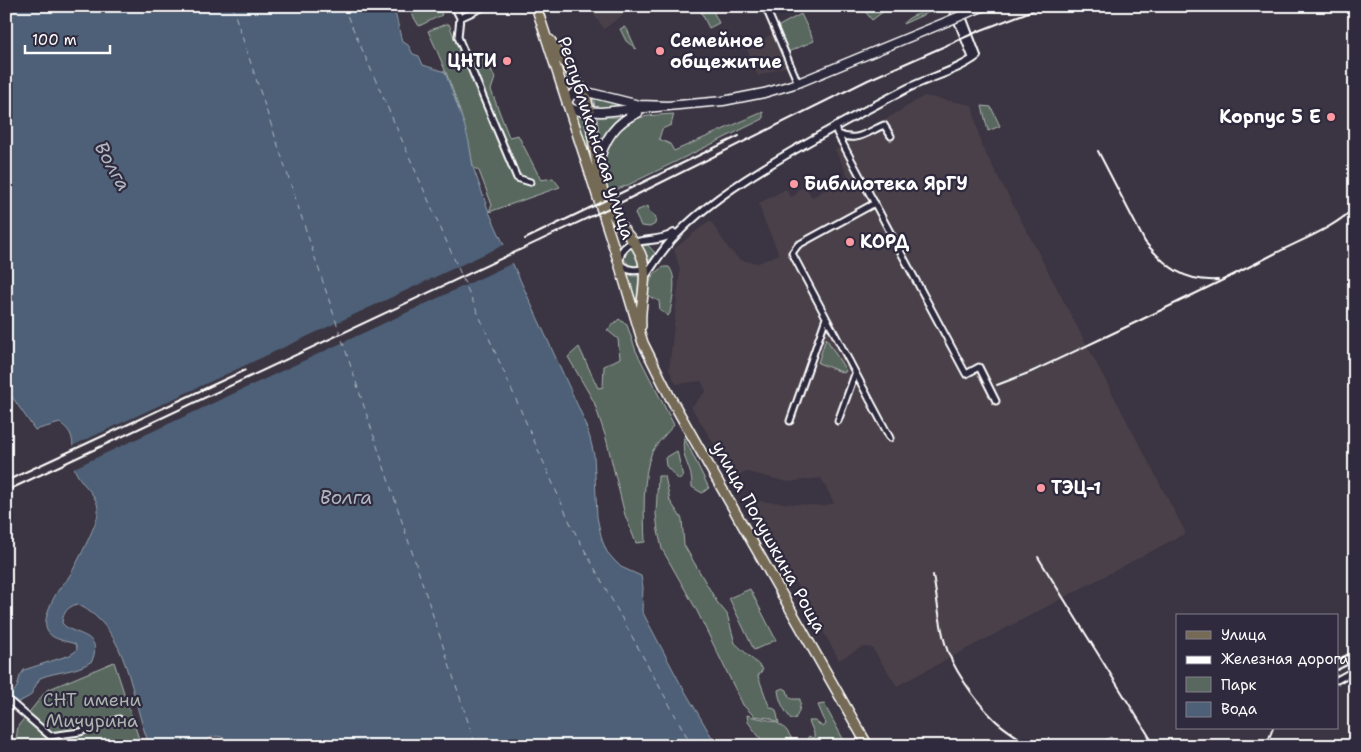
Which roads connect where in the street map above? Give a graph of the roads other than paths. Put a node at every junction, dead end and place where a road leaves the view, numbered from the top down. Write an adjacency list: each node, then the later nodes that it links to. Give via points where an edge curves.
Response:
1 (454, 6): 8 (street)
2 (486, 6): 8 (street)
3 (536, 6): 9 (main road, Республиканская улица)
4 (770, 6): 11 (street, via 766,8)
5 (952, 6): 10 (street)
6 (958, 6): 10 (street)
7 (985, 6): 11 (main road, bridge)
8 (460, 18): 20 (street, via 458,38 469,67 517,178)
9 (542, 22): 12 (main road, Республиканская улица, via 554,48); 13 (main road, Республиканская улица)
10 (975, 57): 17 (street, via 913,86)
11 (798, 82): 14 (main road, via 757,95)
12 (587, 92): 13 (main road, via 571,95); 14 (main road, via 634,104); 16 (main road, Республиканская улица)
13 (568, 104): 16 (main road, via 572,109); 24 (main road, Республиканская улица)
14 (670, 106): 15 (main road)
15 (654, 108): 16 (main road); 19 (main road, via 631,115 612,131)
16 (589, 112): 19 (main road, Республиканская улица)
17 (836, 130): 18 (street, via 845,137 854,138 884,124); 21 (street); 22 (street, via 791,151 728,190)
18 (891, 136)
19 (597, 168): 23 (main road, Республиканская улица, via 612,213)
20 (530, 182)
21 (875, 203): 26 (street, via 798,245 792,253); 29 (street, via 966,374 979,367)
22 (686, 226): 23 (street, via 669,237); 25 (street)
23 (633, 241): 24 (street, via 621,253); 25 (main road, Республиканская улица, via 641,256)
24 (619, 263): 25 (street); 27 (main road, улица Полушкина Роща)
25 (644, 274): 27 (main road, улица Полушкина Роща)
26 (826, 318): 28 (street); 30 (street)
27 (643, 343): 37 (main road, улица Полушкина Роща)
28 (855, 374): 31 (street); 32 (street)
29 (996, 401)
30 (790, 421)
31 (838, 421)
32 (890, 438)
33 (1355, 670): 34 (street)
34 (1338, 679)
35 (6, 698): 36 (street, via 50,736 80,732)
36 (119, 719)
37 (868, 746)

